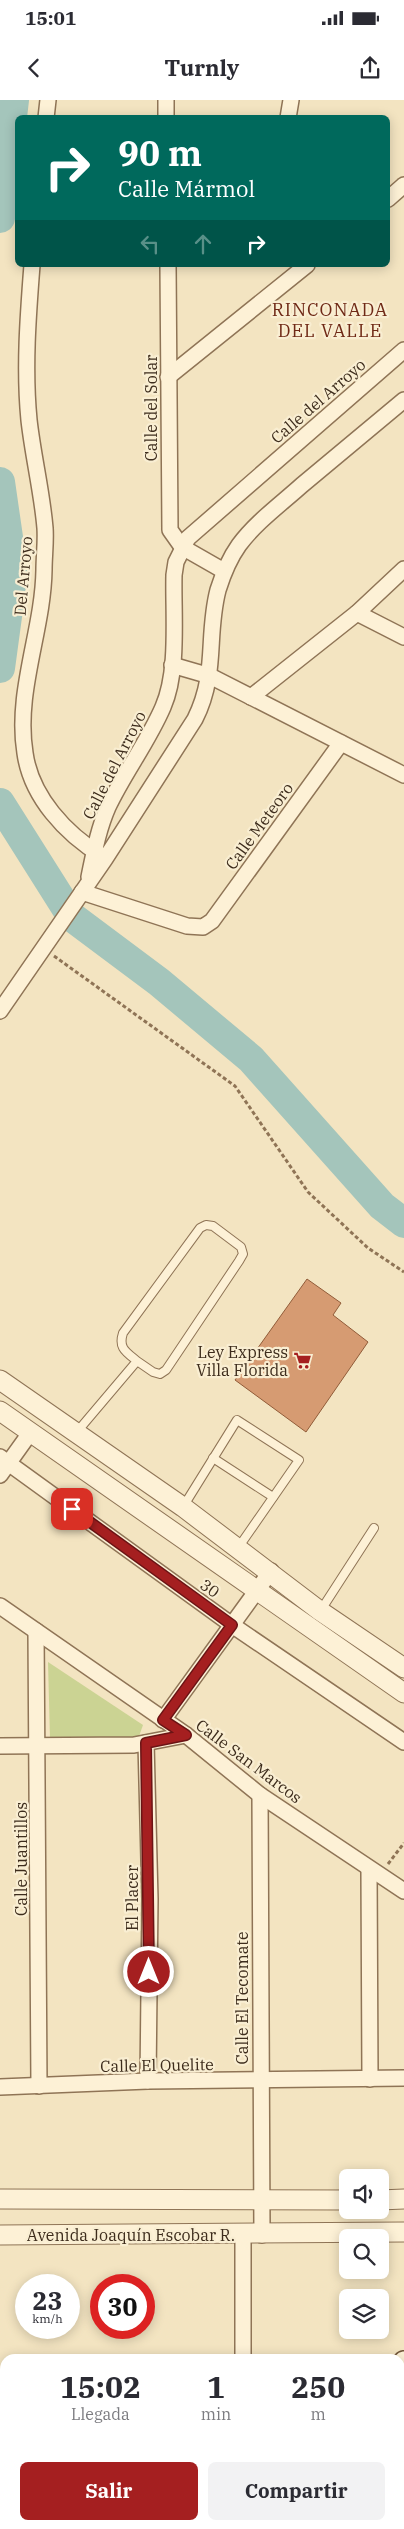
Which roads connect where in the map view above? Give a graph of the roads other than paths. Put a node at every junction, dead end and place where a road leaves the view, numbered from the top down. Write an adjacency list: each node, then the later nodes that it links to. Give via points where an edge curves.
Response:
1 (48, 100): 4 (street)
2 (166, 100): 5 (street)
3 (291, 100): 6 (street)
4 (46, 115)
5 (166, 115)
6 (288, 115)
7 (404, 185): 8 (street)
8 (390, 197)
9 (32, 267): 26 (street, Del Arroyo, via 28,399 45,528 44,575 23,723 25,754 32,777 51,811 71,835)
10 (168, 267): 14 (street, Calle del Solar)
11 (302, 267): 12 (street)
12 (289, 272): 14 (street)
13 (404, 350): 16 (street, Calle del Arroyo, via 200,526)
14 (168, 376): 16 (street, Calle del Solar, via 168,521 174,538)
15 (404, 400): 18 (street, Calle del Arroyo, via 268,515 240,544)
16 (182, 547): 18 (street); 21 (street, Calle del Arroyo, via 174,575)
17 (404, 570): 19 (street)
18 (224, 571): 22 (street, Calle del Arroyo, via 214,612)
19 (357, 613): 20 (street); 23 (street)
20 (404, 637)
21 (172, 665): 22 (street); 26 (street, Calle del Arroyo, via 164,707 109,806)
22 (210, 676): 23 (street); 26 (street, Calle del Arroyo, via 203,702 194,719)
23 (251, 698): 24 (street)
24 (341, 743): 25 (street); 27 (street, Calle Meteoro, via 212,921 203,926 187,926)
25 (404, 775)
26 (100, 855): 27 (street, Calle del Arroyo)
27 (83, 890): 28 (street, Calle del Arroyo)
28 (0, 1011)
29 (137, 1361): 29 (lane, via 152,1372 160,1374 166,1370 239,1260 241,1247 213,1226 206,1224 200,1228 123,1334 122,1349); 32 (lane)
30 (0, 1380): 32 (street)
31 (0, 1411): 33 (street)
32 (76, 1432): 37 (street)
33 (30, 1433): 35 (street); 41 (street)
34 (213, 1458): 36 (lane); 36 (lane, via 237,1420 299,1460); 37 (lane)
35 (3, 1465): 44 (street, 30)
36 (273, 1497): 39 (lane)
37 (183, 1507): 39 (street)
38 (374, 1528): 43 (lane)
39 (238, 1548): 40 (street)
40 (271, 1571): 41 (street); 43 (street)
41 (257, 1592): 43 (street); 44 (street)
42 (0, 1606): 45 (street, Calle San Marcos)
43 (315, 1619): 46 (street); 47 (street)
44 (232, 1625): 48 (street); 50 (street, 30)
45 (36, 1631): 48 (street, Calle San Marcos); 53 (street, Calle Juantillos)
46 (404, 1668)
47 (404, 1693)
48 (163, 1720): 49 (street, Calle San Marcos)
49 (186, 1735): 51 (street); 54 (street, Calle San Marcos)
50 (404, 1742)
51 (146, 1743): 53 (street); 59 (street, El Placer, via 150,1899)
52 (0, 1746): 53 (street)
53 (38, 1746): 61 (street, Calle Juantillos)
54 (260, 1795): 55 (street, Calle San Marcos); 60 (street, Calle El Tecomate)
55 (373, 1873): 56 (street, Calle San Marcos); 58 (street)
56 (404, 1892)
57 (404, 2078): 58 (street, Calle El Quelite)
58 (370, 2079): 60 (street, Calle El Quelite)
59 (148, 2082): 60 (street, Calle El Quelite); 61 (street, Calle El Quelite)
60 (260, 2082): 67 (street, Calle El Tecomate)
61 (39, 2086): 62 (street, Calle El Quelite)
62 (0, 2087)
63 (0, 2199): 67 (street, Avenida Joaquín Escobar R.)
64 (404, 2199): 66 (street)
65 (339, 2200): 67 (street, Avenida Joaquín Escobar R.)
66 (389, 2200)
67 (262, 2202): 70 (street)
68 (404, 2232): 70 (street, Avenida Joaquín Escobar R.)
69 (0, 2235): 70 (street, Avenida Joaquín Escobar R.)
70 (253, 2235): 71 (street)
71 (243, 2354)

